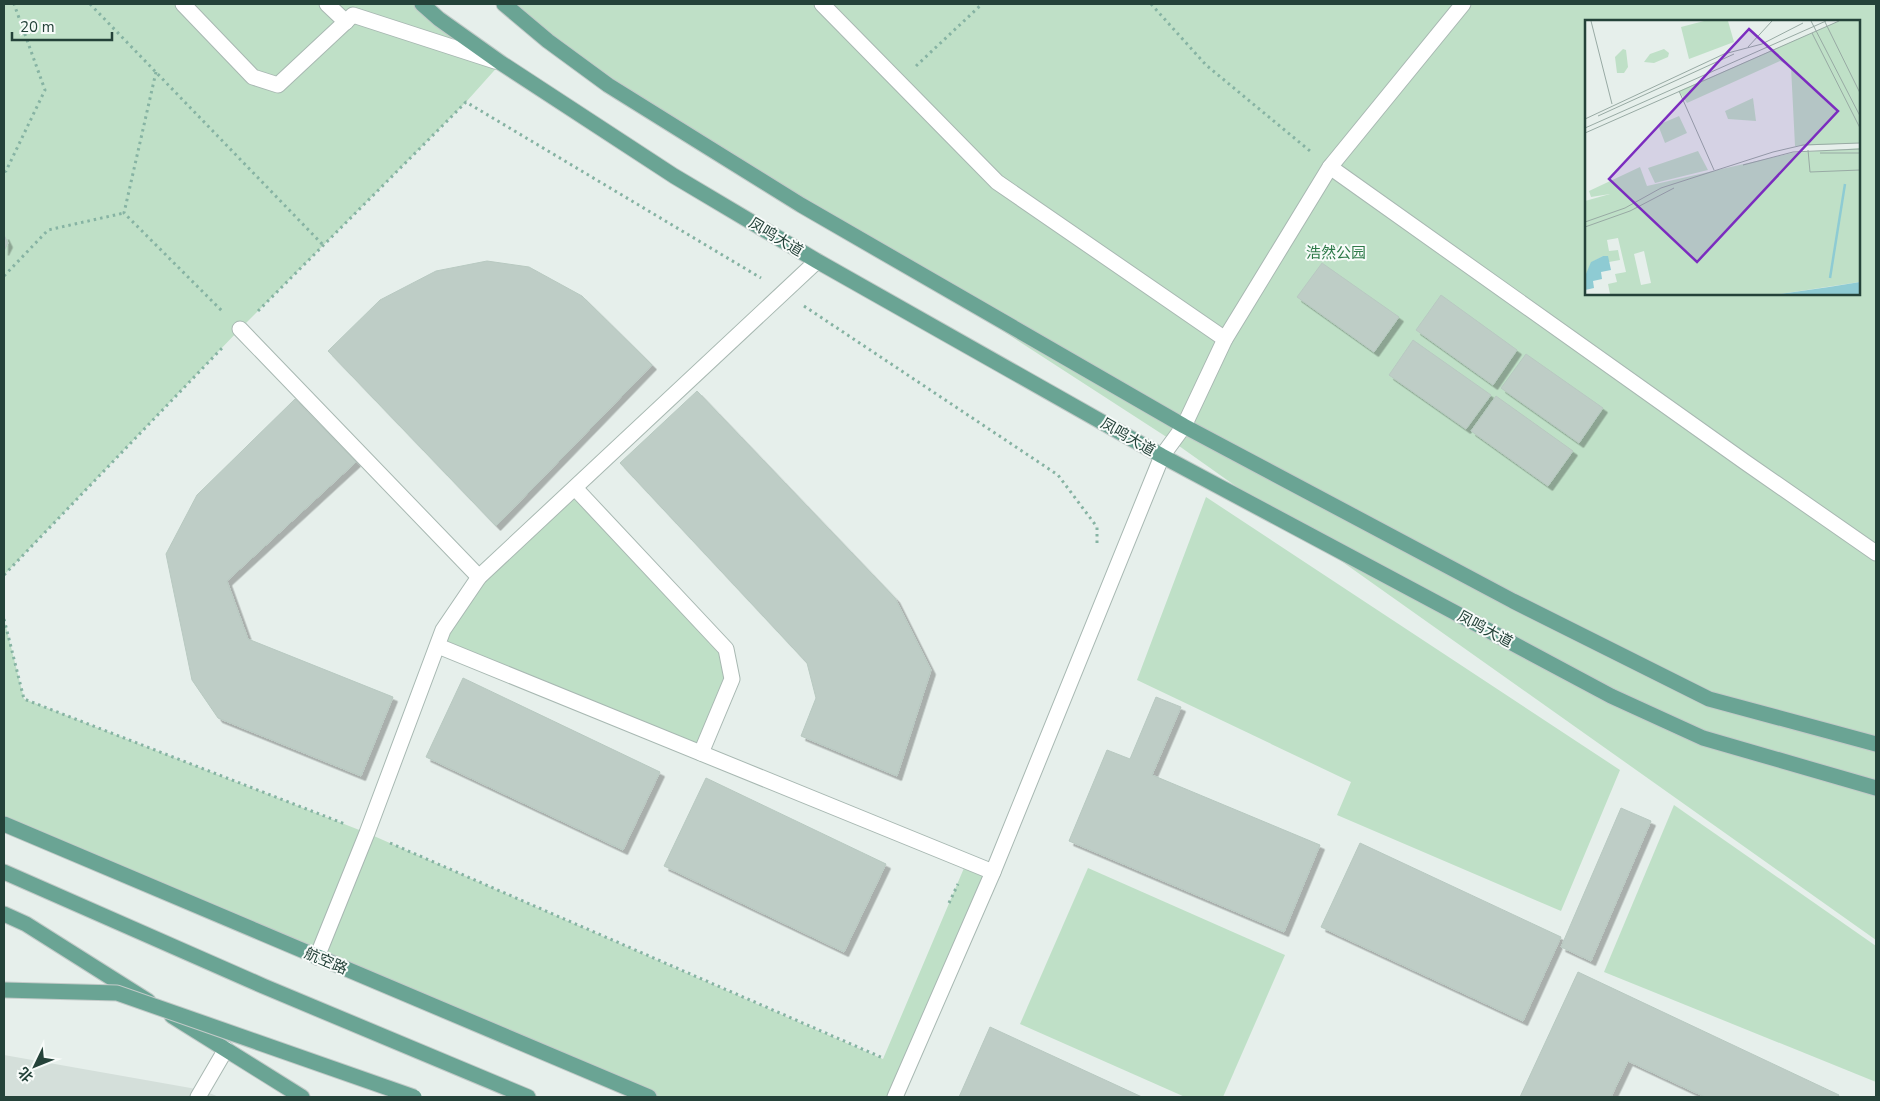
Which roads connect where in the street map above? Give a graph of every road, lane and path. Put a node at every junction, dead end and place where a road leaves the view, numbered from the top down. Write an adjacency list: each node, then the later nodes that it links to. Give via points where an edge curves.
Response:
1 (14, 4): 16 (path, via 45,90)
2 (90, 4): 13 (path)
3 (183, 4): 11 (street, via 253,77 278,85)
4 (328, 4): 11 (street)
5 (422, 4): 12 (main road, 凤鸣大道)
6 (504, 4): 23 (main road, via 608,85 697,141)
7 (822, 4): 14 (street)
8 (982, 4): 14 (path)
9 (1151, 4): 15 (path, via 1206,65)
10 (1463, 4): 15 (street)
11 (346, 22): 12 (street, via 354,15)
12 (502, 63): 19 (main road, 凤鸣大道, via 674,176)
13 (156, 72): 17 (path); 18 (path)
14 (900, 82): 22 (street, via 997,182)
15 (1330, 167): 22 (street); 26 (street)
16 (4, 172)
17 (124, 213): 20 (path, via 48,230); 21 (path)
18 (324, 246)
19 (817, 261): 24 (main road, 凤鸣大道); 25 (street)
20 (4, 276)
21 (240, 329): 27 (street)
22 (1225, 340): 23 (street)
23 (1184, 426): 24 (street); 30 (main road, via 1513,601 1710,699)
24 (1162, 456): 32 (main road, 凤鸣大道, via 1611,696 1703,738); 36 (street)
25 (575, 488): 27 (street); 31 (street, via 726,649 732,679)
26 (1876, 552)
27 (479, 578): 29 (street, via 444,630)
28 (4, 619): 34 (path, via 24,699)
29 (438, 646): 31 (street); 34 (street)
30 (1876, 744)
31 (701, 753): 36 (street)
32 (1876, 788)
33 (4, 824): 38 (main road, 航空路)
34 (367, 833): 38 (street)
35 (4, 872): 44 (main road, via 263,986)
36 (993, 872): 46 (street)
37 (4, 914): 40 (main road, via 26,924)
38 (317, 957): 45 (main road, 航空路)
39 (4, 990): 43 (main road, bridge, via 117,993)
40 (226, 1049): 41 (street); 42 (main road)
41 (198, 1097)
42 (302, 1097)
43 (414, 1097)
44 (528, 1097)
45 (649, 1097)
46 (896, 1097)

